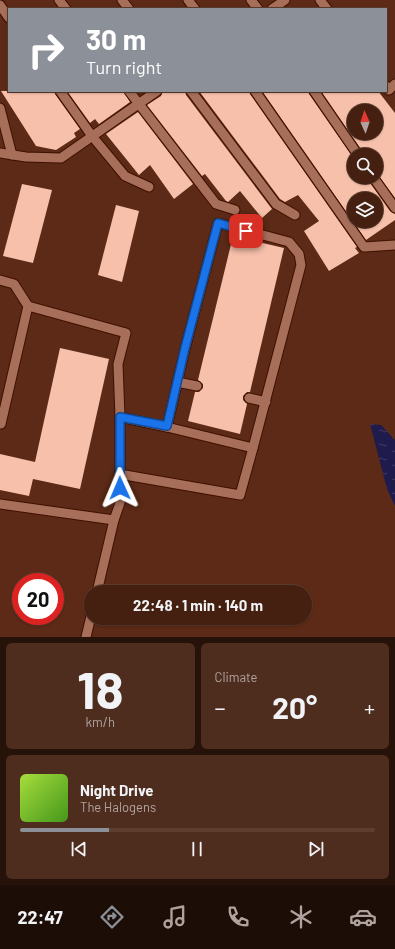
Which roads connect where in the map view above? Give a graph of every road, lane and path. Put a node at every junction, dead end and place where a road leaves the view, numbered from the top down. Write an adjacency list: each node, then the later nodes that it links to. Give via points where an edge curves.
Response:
1 (59, 0): 8 (lane)
2 (122, 0): 9 (lane)
3 (188, 0): 10 (lane)
4 (251, 0): 11 (lane)
5 (285, 0): 12 (lane)
6 (320, 0): 13 (lane)
7 (0, 5): 14 (lane)
8 (65, 8)
9 (128, 8)
10 (194, 8)
11 (257, 8)
12 (273, 8)
13 (326, 8)
14 (8, 17)
15 (395, 84): 16 (lane, via 389,90)
16 (387, 87)
17 (61, 92): 25 (lane)
18 (130, 92): 23 (lane)
19 (156, 92): 23 (lane)
20 (192, 92): 33 (lane, via 276,204)
21 (256, 92): 34 (lane, via 364,247)
22 (315, 92): 26 (lane)
23 (139, 103): 25 (lane); 32 (lane, via 216,204)
24 (0, 108): 28 (lane)
25 (92, 136): 28 (lane, via 61,158); 30 (lane, via 125,176)
26 (353, 148)
27 (0, 153): 28 (lane)
28 (12, 155)
29 (379, 184): 31 (lane)
30 (149, 187)
31 (395, 208)
32 (235, 210)
33 (295, 215)
34 (395, 245)
35 (0, 280): 36 (lane, via 14,284)
36 (28, 306): 41 (lane, via 126,333 118,364); 42 (lane)
37 (177, 382): 38 (lane); 40 (lane, via 218,223 288,242 299,254 301,265); 43 (lane)
38 (197, 386)
39 (249, 398): 40 (lane)
40 (266, 402): 44 (lane)
41 (120, 417): 43 (lane); 45 (lane)
42 (1, 424)
43 (167, 426): 44 (lane)
44 (254, 448): 45 (lane, via 240,495)
45 (120, 474): 47 (lane, via 120,503)
46 (0, 504): 47 (lane)
47 (114, 520): 48 (lane)
48 (99, 585)
49 (89, 625): 50 (lane)
50 (86, 637)

